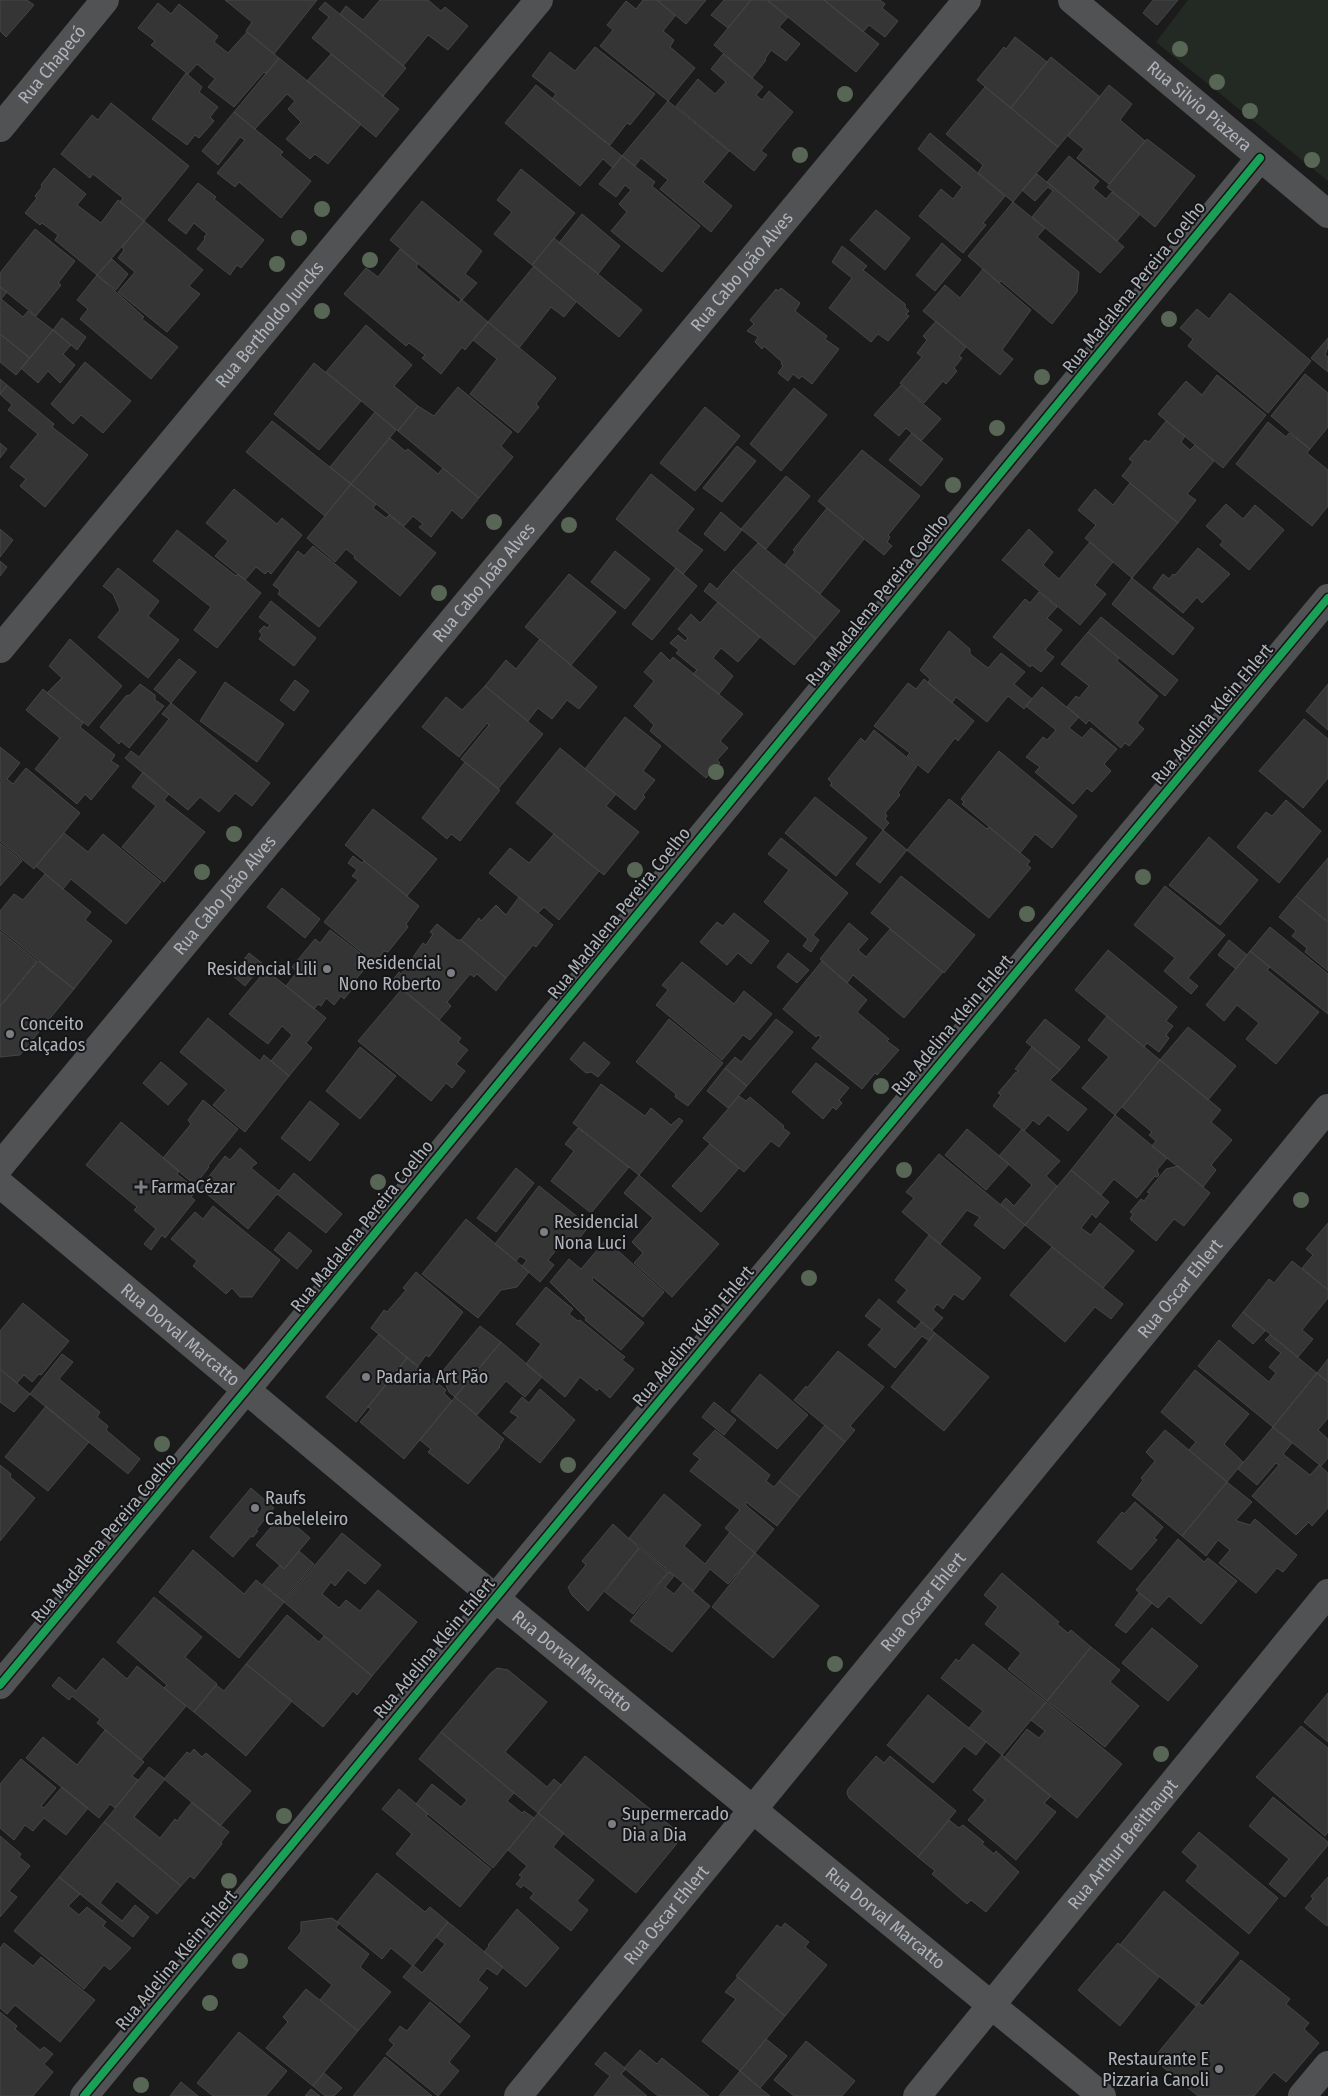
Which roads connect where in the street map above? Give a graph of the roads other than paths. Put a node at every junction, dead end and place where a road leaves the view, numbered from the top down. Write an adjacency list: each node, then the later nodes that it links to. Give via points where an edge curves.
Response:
1 (105, 0): 5 (street, Rua Chapecó)
2 (539, 0): 9 (street, Rua Bertholdo Juncks)
3 (968, 0): 11 (street, Rua Cabo João Alves)
4 (1072, 0): 6 (street, Rua Silvio Piazera)
5 (0, 128)
6 (1260, 158): 7 (street, Rua Silvio Piazera); 13 (street, Rua Madalena Pereira Coelho)
7 (1328, 214)
8 (1328, 598): 15 (street, Rua Adelina Klein Ehlert)
9 (0, 649)
10 (1328, 1108): 17 (street, Rua Oscar Ehlert)
11 (0, 1166)
12 (0, 1184): 13 (street, Rua Dorval Marcatto)
13 (246, 1390): 15 (street, Rua Dorval Marcatto); 16 (street, Rua Madalena Pereira Coelho)
14 (1328, 1594): 18 (street, Rua Arthur Breithaupt)
15 (495, 1598): 17 (street, Rua Dorval Marcatto); 20 (street, Rua Adelina Klein Ehlert)
16 (0, 1686)
17 (752, 1809): 18 (street, Rua Dorval Marcatto); 21 (street, Rua Oscar Ehlert)
18 (992, 2006): 22 (street, Rua Arthur Breithaupt); 23 (street, Rua Dorval Marcatto)
19 (1328, 2065): 24 (street)
20 (84, 2096)
21 (518, 2096)
22 (917, 2096)
23 (1102, 2096)
24 (1302, 2096)

